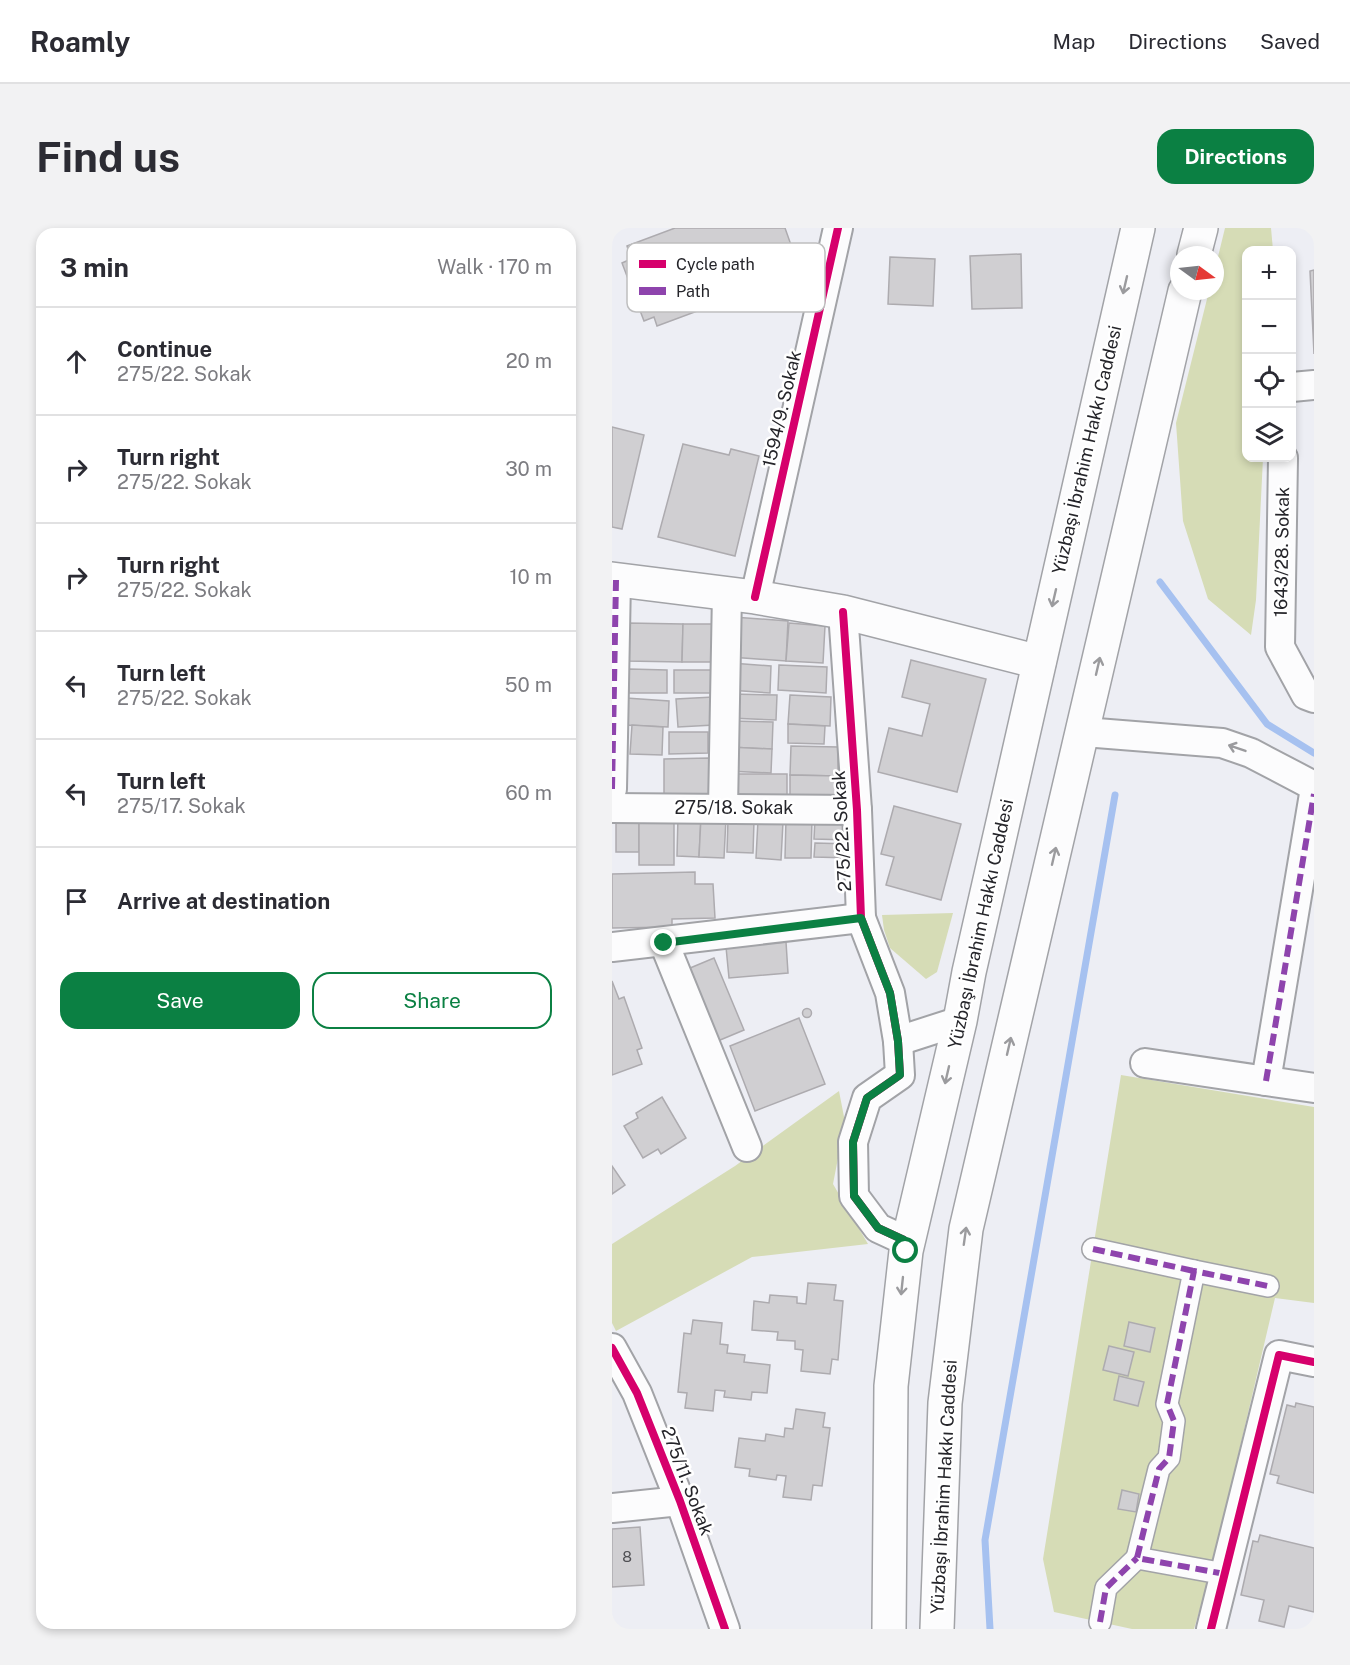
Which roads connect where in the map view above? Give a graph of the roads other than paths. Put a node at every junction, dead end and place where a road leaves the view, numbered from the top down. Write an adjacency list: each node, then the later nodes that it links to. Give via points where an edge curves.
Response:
1 (838, 228): 5 (street, 1594/9. Sokak)
2 (1138, 228): 14 (main road, Yüzbaşı İbrahim Hakkı Caddesi, one-way to 14)
3 (1201, 228): 4 (main road)
4 (1196, 246)
5 (825, 277)
6 (1183, 300): 16 (main road, Yüzbaşı İbrahim Hakkı Caddesi, one-way to 6)
7 (816, 312): 12 (street, 1594/9. Sokak)
8 (1314, 385): 9 (street)
9 (1296, 387)
10 (1283, 462): 15 (street, 1643/28. Sokak, via 1280,647 1306,695)
11 (614, 580): 12 (main road); 18 (street)
12 (741, 595): 13 (main road); 21 (street, 1594/9. Sokak)
13 (843, 612): 14 (main road); 22 (street, 275/22. Sokak)
14 (1039, 662): 26 (main road, Yüzbaşı İbrahim Hakkı Caddesi)
15 (1314, 698)
16 (1084, 732): 17 (street, one-way to 16, via 1251,753 1222,743); 45 (main road, Yüzbaşı İbrahim Hakkı Caddesi, one-way to 16, via 945,1403 966,1229)
17 (1314, 786)
18 (612, 789)
19 (1314, 794): 29 (street)
20 (612, 807): 21 (street, 275/18. Sokak)
21 (723, 808): 22 (street, 275/18. Sokak)
22 (857, 810): 23 (street, 275/22. Sokak)
23 (861, 918): 24 (street); 27 (street, 275/22. Sokak, via 890,993)
24 (664, 943): 25 (street); 31 (street)
25 (612, 947)
26 (960, 1021): 27 (street); 33 (main road, Yüzbaşı İbrahim Hakkı Caddesi, one-way to 33)
27 (898, 1041): 33 (street, 275/22. Sokak, via 900,1075 867,1098 853,1142 854,1196 878,1228 904,1240)
28 (1145, 1064): 29 (street)
29 (1266, 1081): 30 (street)
30 (1314, 1088)
31 (747, 1147)
32 (1093, 1249): 34 (street)
33 (906, 1251): 44 (main road, Yüzbaşı İbrahim Hakkı Caddesi, one-way to 44, via 891,1386)
34 (1194, 1272): 35 (street); 40 (street, via 1167,1404 1174,1421 1169,1458 1159,1469)
35 (1268, 1286)
36 (612, 1348): 38 (street, 275/11. Sokak, via 637,1393)
37 (1314, 1362): 41 (street, via 1279,1355)
38 (680, 1501): 39 (street); 43 (street, 275/11. Sokak)
39 (612, 1508)
40 (1137, 1557): 41 (street); 42 (street, via 1106,1588)
41 (1225, 1574): 46 (street)
42 (1100, 1622)
43 (725, 1629)
44 (889, 1629)
45 (937, 1629)
46 (1211, 1629)

